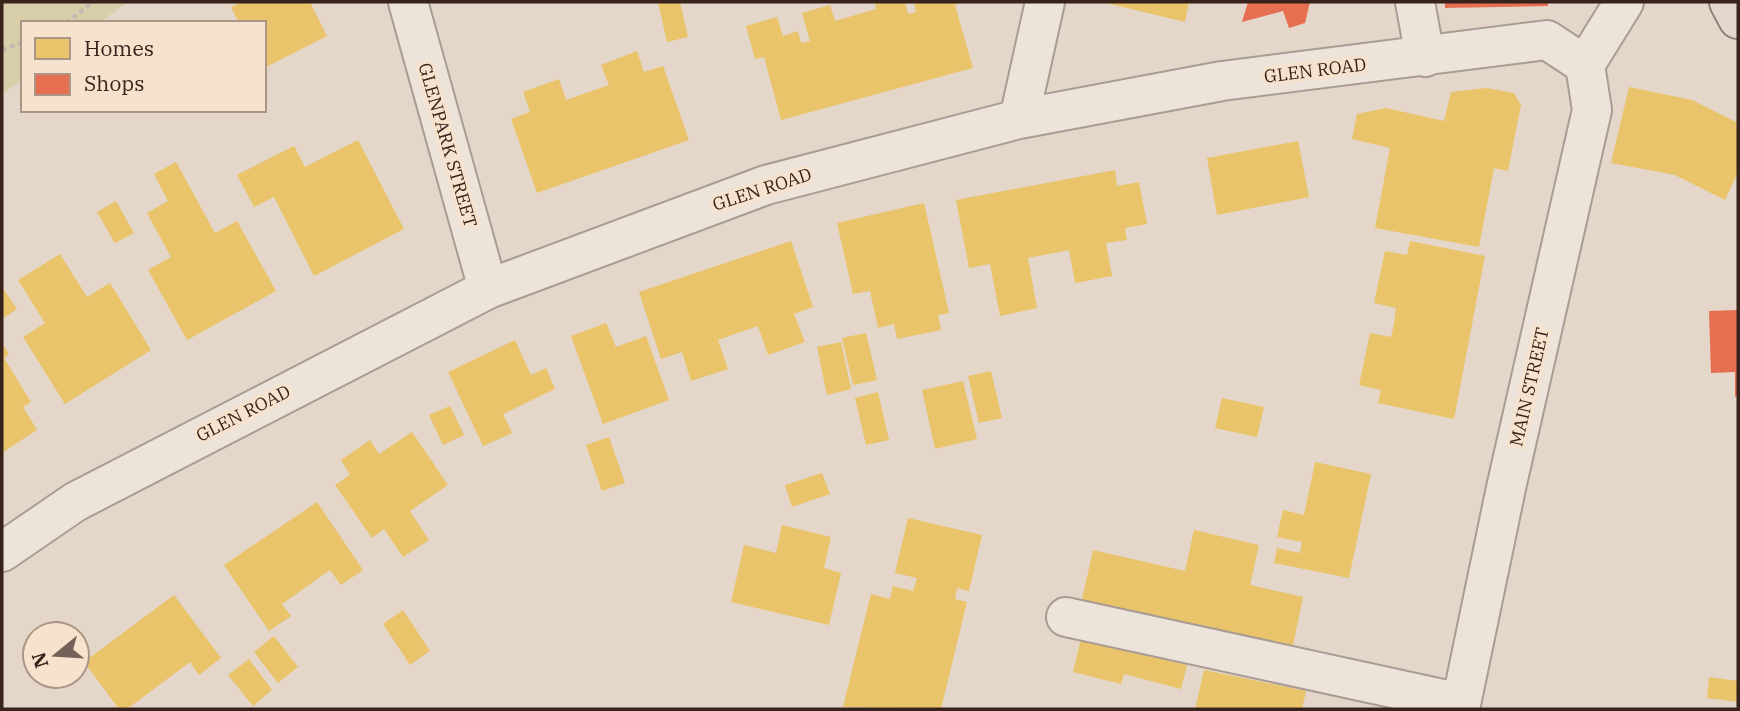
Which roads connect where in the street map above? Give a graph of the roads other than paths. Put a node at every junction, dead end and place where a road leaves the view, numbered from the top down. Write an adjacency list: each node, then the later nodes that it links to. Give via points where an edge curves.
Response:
1 (408, 2): 10 (street, GLENPARK STREET)
2 (1045, 2): 9 (street)
3 (1415, 2): 7 (street)
4 (1624, 2): 8 (street)
5 (1729, 2): 6 (main road)
6 (1738, 19)
7 (1425, 57): 8 (street, GLEN ROAD, via 1547,40); 9 (street, GLEN ROAD, via 1222,81)
8 (1584, 65): 13 (street, MAIN STREET, via 1591,110)
9 (1019, 119): 10 (street, GLEN ROAD, via 766,185)
10 (488, 289): 11 (street, GLEN ROAD, via 75,502)
11 (2, 552)
12 (1066, 617): 13 (street)
13 (1461, 706)

